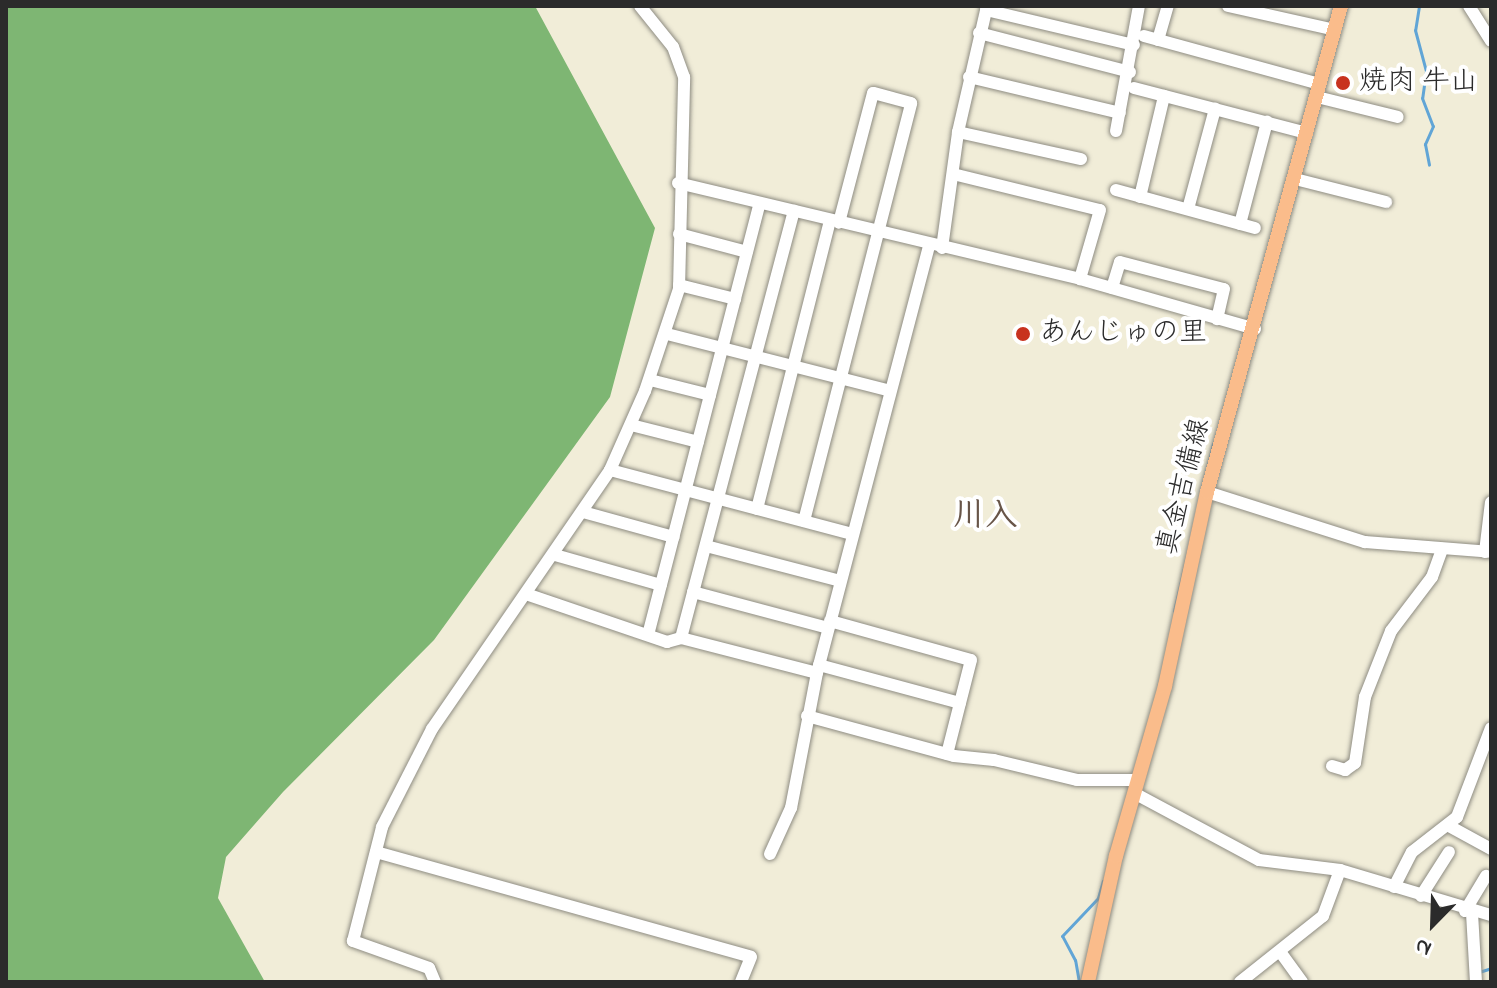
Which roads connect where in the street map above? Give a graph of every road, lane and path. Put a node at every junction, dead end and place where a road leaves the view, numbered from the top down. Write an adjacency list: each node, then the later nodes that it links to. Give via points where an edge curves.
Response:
1 (640, 6): 8 (street)
2 (1139, 6): 12 (street)
3 (1168, 6): 11 (street)
4 (1228, 6): 9 (street)
5 (1341, 6): 9 (main road, 真金吉備線)
6 (1469, 6): 13 (street)
7 (987, 8): 10 (street); 12 (street)
8 (653, 11): 29 (street, via 684,77)
9 (1330, 28): 16 (main road, 真金吉備線)
10 (979, 33): 14 (street); 15 (street)
11 (1158, 40): 12 (street); 16 (street)
12 (1139, 41): 14 (street)
13 (1491, 41)
14 (1130, 72): 20 (street)
15 (969, 77): 20 (street); 24 (street)
16 (1316, 86): 21 (street); 25 (main road, 真金吉備線)
17 (1134, 88): 18 (street)
18 (1164, 96): 19 (street); 31 (street)
19 (1215, 109): 22 (street); 34 (street)
20 (1120, 113): 23 (street)
21 (1398, 117)
22 (1267, 122): 25 (street); 37 (street)
23 (1116, 131)
24 (958, 132): 26 (street); 27 (street)
25 (1301, 132): 28 (main road, 真金吉備線)
26 (1081, 159)
27 (953, 174): 41 (street); 43 (street, via 1100,210)
28 (1295, 179): 32 (street); 48 (main road, 真金吉備線)
29 (678, 183): 33 (street); 40 (street)
30 (1116, 190): 31 (street)
31 (1140, 197): 34 (street)
32 (1386, 202)
33 (760, 203): 35 (street); 42 (street)
34 (1188, 209): 37 (street)
35 (794, 211): 36 (street); 51 (street)
36 (834, 222): 39 (street); 39 (street, via 873,93 911,103); 52 (street)
37 (1240, 224): 38 (street)
38 (1255, 228)
39 (879, 232): 41 (street); 53 (street)
40 (679, 234): 42 (street); 44 (street)
41 (936, 246): 43 (street); 55 (street)
42 (747, 252): 46 (street)
43 (1080, 279): 45 (street)
44 (679, 285): 46 (street); 49 (street)
45 (1112, 288): 47 (street); 47 (street, via 1120,262 1224,289)
46 (735, 299): 50 (street)
47 (1217, 319): 48 (street)
48 (1250, 328): 61 (main road, 真金吉備線)
49 (667, 334): 50 (street); 54 (street)
50 (722, 348): 51 (street); 56 (street)
51 (756, 357): 52 (street); 62 (street)
52 (792, 366): 53 (street); 64 (street)
53 (841, 379): 55 (street); 66 (street)
54 (650, 380): 56 (street); 57 (street)
55 (890, 391): 67 (street)
56 (710, 395): 58 (street)
57 (631, 425): 58 (street); 59 (street)
58 (698, 442): 60 (street)
59 (610, 470): 60 (street); 65 (street)
60 (686, 490): 62 (street); 68 (street)
61 (1207, 492): 70 (street, via 1365,542); 87 (main road, 真金吉備線, via 1165,686)
62 (718, 499): 64 (street); 69 (street)
63 (1491, 502): 71 (street)
64 (757, 509): 66 (street)
65 (583, 512): 68 (street); 72 (street)
66 (804, 521): 67 (street)
67 (852, 534): 73 (street)
68 (674, 537): 74 (street)
69 (706, 546): 73 (street); 75 (street)
70 (1442, 549): 71 (street); 86 (street, via 1432,577 1391,631 1365,697 1355,763 1345,770)
71 (1488, 552)
72 (555, 555): 74 (street); 76 (street)
73 (840, 581): 77 (street)
74 (661, 585): 78 (street)
75 (693, 592): 77 (street); 79 (street)
76 (526, 594): 78 (street); 90 (street, via 432,729 402,783)
77 (829, 624): 80 (street); 81 (street, via 971,660)
78 (648, 635): 79 (street, via 667,642)
79 (681, 638): 80 (street)
80 (818, 669): 81 (street); 82 (street)
81 (960, 703): 84 (street)
82 (807, 716): 84 (street); 92 (street, via 791,808)
83 (1491, 728): 85 (street)
84 (947, 754): 87 (street, via 1077,780)
85 (1485, 761): 88 (street)
86 (1332, 766)
87 (1134, 783): 93 (street, via 1236,852 1276,864); 103 (main road, 真金吉備線)
88 (1449, 826): 89 (street); 95 (street, via 1412,852)
89 (1491, 849)
90 (376, 852): 101 (street, via 353,941 429,968); 102 (street, via 751,957)
91 (1449, 852): 96 (street)
92 (770, 854)
93 (1340, 870): 95 (street); 99 (street, via 1323,916)
94 (1486, 876): 97 (street)
95 (1394, 887): 96 (street)
96 (1421, 896): 97 (street)
97 (1468, 912): 98 (street); 100 (street)
98 (1491, 915)
99 (1281, 953): 104 (street); 105 (street)
100 (1476, 976)
101 (435, 982)
102 (741, 982)
103 (1088, 982)
104 (1240, 982)
105 (1302, 982)

